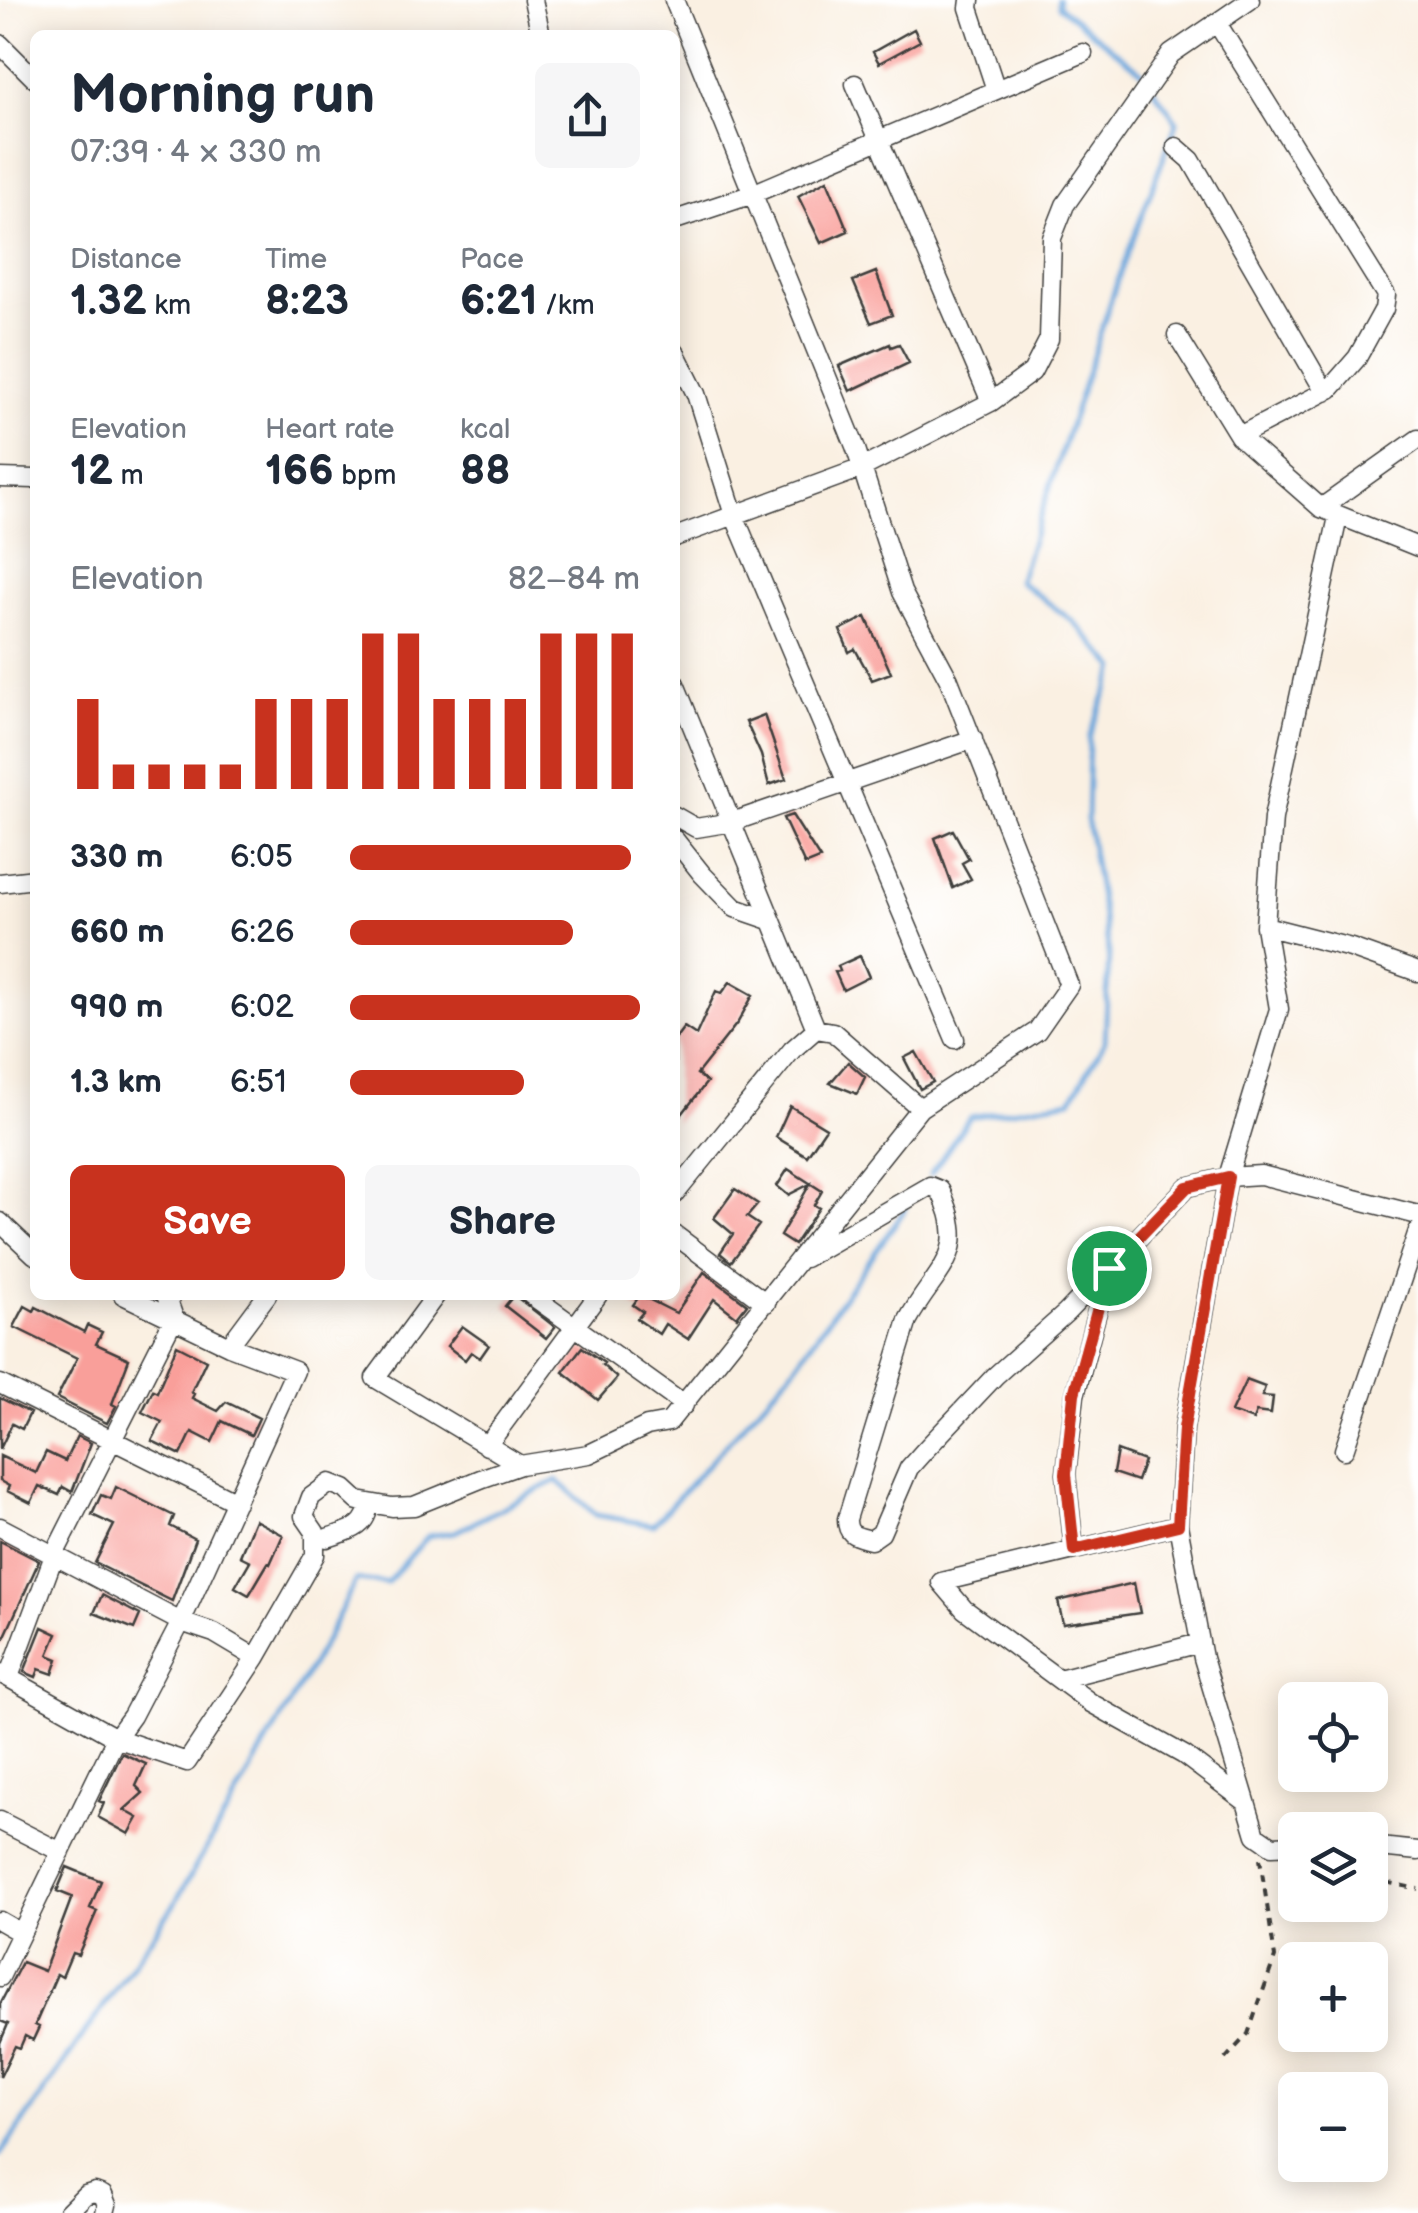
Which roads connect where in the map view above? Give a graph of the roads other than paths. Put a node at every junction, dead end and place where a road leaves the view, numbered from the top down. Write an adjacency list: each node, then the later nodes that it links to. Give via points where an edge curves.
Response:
1 (533, 0): 6 (street)
2 (674, 0): 14 (street)
3 (970, 0): 11 (street)
4 (1250, 0): 5 (street)
5 (1217, 23): 18 (street, via 1386,295 1356,358); 19 (street, via 1170,54 1065,205 1052,238 1049,339 1032,372)
6 (540, 30)
7 (0, 44): 9 (street)
8 (1083, 53): 11 (street)
9 (30, 73)
10 (855, 84): 12 (street)
11 (996, 90): 12 (street)
12 (879, 140): 14 (street); 19 (street)
13 (1176, 147): 18 (street, via 1191,160)
14 (750, 194): 15 (street); 22 (street)
15 (680, 218)
16 (1177, 335): 20 (street)
17 (680, 362): 26 (street)
18 (1326, 392): 20 (street)
19 (990, 402): 22 (street)
20 (1239, 436): 25 (street)
21 (1418, 439): 25 (street)
22 (862, 468): 26 (street); 30 (street, via 902,592)
23 (0, 478): 24 (street)
24 (30, 479)
25 (1330, 513): 28 (street); 38 (street, via 1274,818)
26 (734, 515): 27 (street); 31 (street)
27 (680, 534)
28 (1418, 547)
29 (680, 696): 33 (street)
30 (972, 739): 31 (street); 42 (street, via 1069,985 1038,1031)
31 (848, 782): 33 (street); 41 (street)
32 (680, 819): 33 (street, via 696,828)
33 (732, 822): 37 (street)
34 (680, 846): 37 (street, via 736,908)
35 (30, 880): 36 (street)
36 (0, 884)
37 (770, 920): 40 (street)
38 (1266, 926): 39 (street); 43 (street, via 1280,1009)
39 (1418, 972)
40 (816, 1029): 42 (street, via 833,1032); 44 (street)
41 (955, 1039)
42 (920, 1108): 50 (street)
43 (1228, 1177): 45 (street, via 1261,1175); 51 (street, via 1187,1187); 70 (street, via 1184,1428)
44 (680, 1188)
45 (1418, 1215)
46 (0, 1222): 49 (street)
47 (1418, 1231): 66 (street)
48 (680, 1239): 58 (street)
49 (30, 1250)
50 (796, 1264): 51 (street, via 930,1186 940,1190 951,1213 946,1266 908,1320 847,1519 848,1532 871,1540 881,1533 909,1468); 58 (street)
51 (1109, 1268): 73 (street, via 1074,1394 1066,1474)
52 (134, 1300): 59 (street)
53 (168, 1300): 59 (street)
54 (263, 1300): 61 (street)
55 (432, 1300): 65 (street, via 375,1378)
56 (538, 1300): 60 (street)
57 (594, 1300): 60 (street)
58 (766, 1303): 63 (street)
59 (174, 1318): 61 (street); 64 (street)
60 (575, 1326): 63 (street); 65 (street)
61 (229, 1346): 68 (street, via 295,1371)
62 (0, 1384): 64 (street)
63 (684, 1405): 67 (street, via 669,1422 589,1454)
64 (112, 1440): 68 (street); 74 (street)
65 (487, 1446): 67 (street)
66 (1344, 1450)
67 (520, 1465): 69 (street, via 414,1506)
68 (236, 1502): 75 (street)
69 (370, 1503): 72 (street, via 358,1528); 77 (street, via 330,1484 312,1497 304,1516 315,1532 315,1555)
70 (1178, 1525): 73 (street); 76 (street)
71 (0, 1527): 74 (street)
72 (327, 1538)
73 (1074, 1550): 79 (street, via 941,1582 964,1609)
74 (55, 1554): 75 (street); 78 (street)
75 (181, 1622): 77 (street); 80 (street)
76 (1200, 1643): 79 (street); 81 (street)
77 (256, 1658): 80 (street, via 187,1762)
78 (4, 1675): 80 (street)
79 (1059, 1678): 81 (street)
80 (116, 1738): 86 (street)
81 (1246, 1801): 83 (street, via 1256,1835)
82 (0, 1821): 86 (street)
83 (1278, 1846)
84 (1388, 1848): 85 (street)
85 (1418, 1850)
86 (61, 1852): 88 (street)
87 (0, 1921): 88 (street)
88 (21, 1934): 89 (street)
89 (0, 1977)
90 (67, 2213): 91 (street, via 95,2192 104,2195)
91 (106, 2213)

